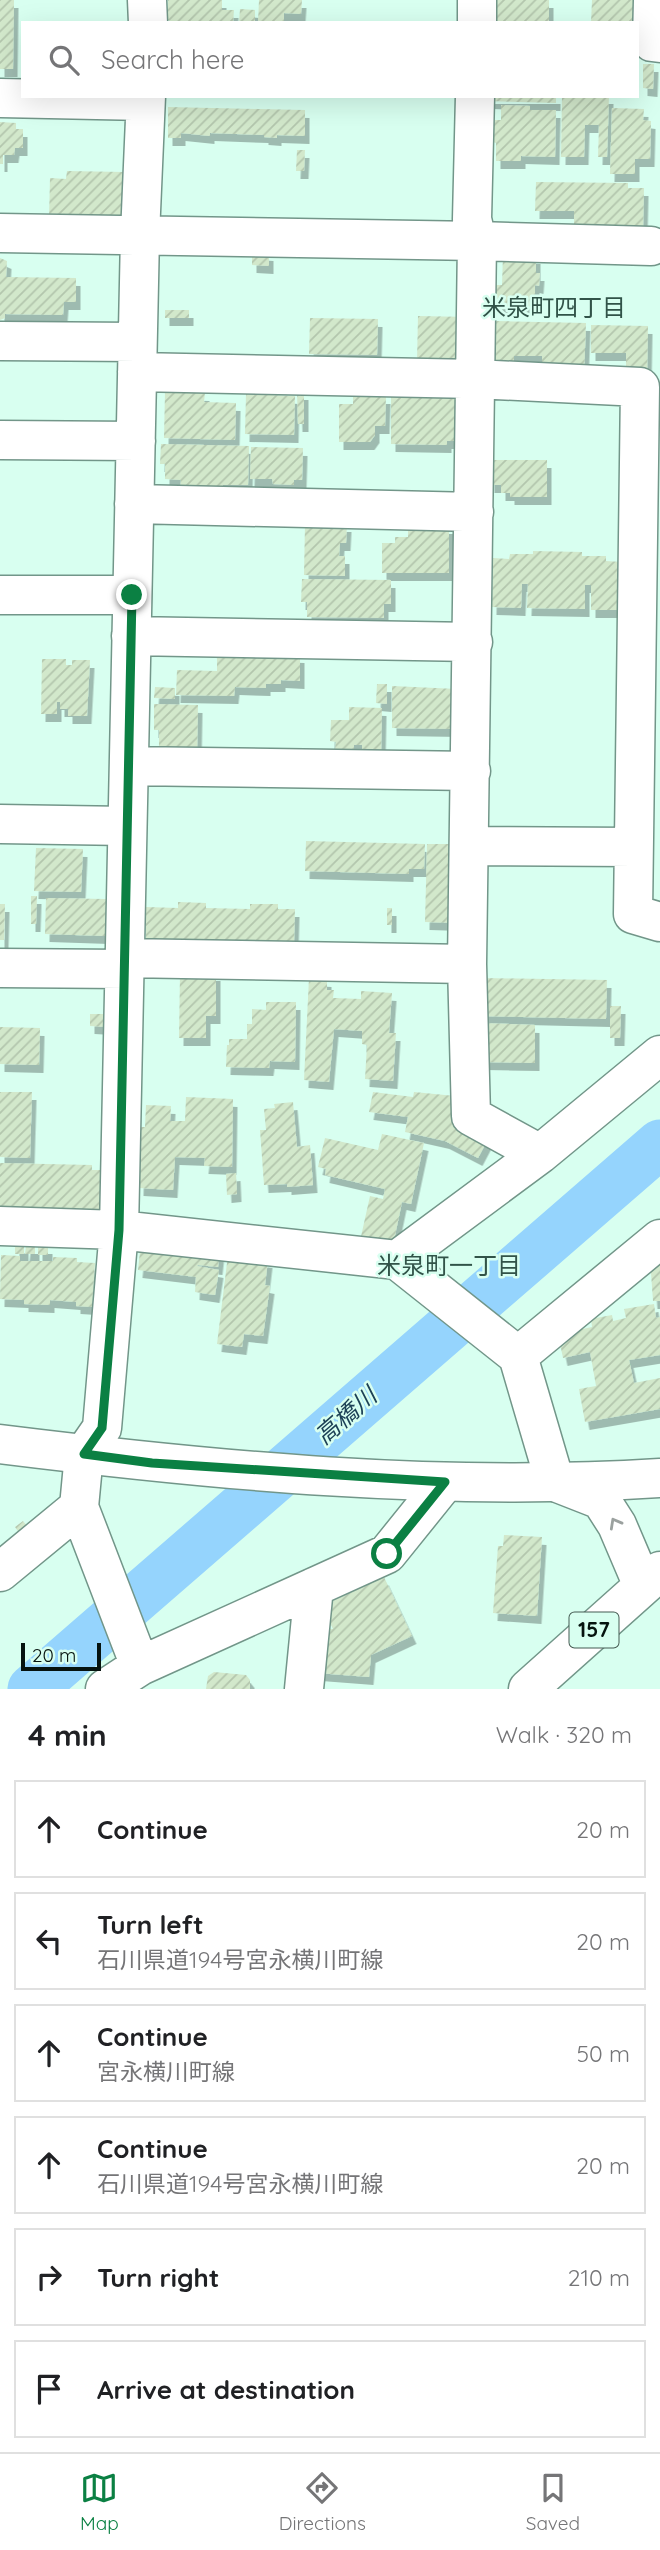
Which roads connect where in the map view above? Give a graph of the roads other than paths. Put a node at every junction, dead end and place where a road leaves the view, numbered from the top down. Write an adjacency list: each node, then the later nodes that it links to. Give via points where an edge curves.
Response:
1 (147, 0): 4 (main road)
2 (477, 0): 5 (main road)
3 (653, 0): 6 (main road)
4 (148, 21)
5 (477, 21)
6 (650, 42)
7 (0, 98): 9 (main road)
8 (475, 98): 12 (main road, via 472,219)
9 (146, 99): 11 (main road)
10 (0, 233): 11 (main road)
11 (140, 235): 12 (main road); 15 (main road)
12 (477, 241): 13 (main road); 16 (main road)
13 (651, 246)
14 (0, 341): 15 (main road)
15 (137, 357): 16 (main road); 18 (main road)
16 (475, 379): 20 (main road); 30 (main road, via 640,387)
17 (0, 440): 18 (main road)
18 (136, 441): 19 (main road)
19 (134, 504): 20 (main road); 22 (main road)
20 (474, 512): 24 (main road)
21 (0, 595): 22 (main road)
22 (132, 595): 23 (main road)
23 (131, 636): 24 (main road); 25 (main road)
24 (472, 642): 26 (main road)
25 (129, 766): 26 (main road); 28 (main road)
26 (471, 771): 29 (main road)
27 (0, 824): 28 (main road)
28 (127, 826): 32 (main road)
29 (469, 846): 30 (main road); 33 (main road)
30 (633, 847): 31 (main road, via 632,914)
31 (660, 922)
32 (124, 964): 33 (main road); 34 (main road); 38 (main road)
33 (467, 964): 36 (main road, via 471,1116)
34 (0, 968)
35 (660, 1055): 36 (main road)
36 (540, 1154): 40 (main road)
37 (0, 1226): 38 (main road)
38 (119, 1230): 40 (main road); 43 (main road, via 102,1428)
39 (655, 1247): 41 (main road)
40 (397, 1260): 41 (main road)
41 (512, 1352): 46 (main road)
42 (0, 1444): 43 (main road)
43 (84, 1454): 45 (main road, via 152,1463); 47 (main road)
44 (660, 1478): 46 (main road)
45 (445, 1482): 46 (main road); 50 (main road, via 387,1554)
46 (555, 1482): 49 (main road, 157, one-way to 46, via 601,1500)
47 (84, 1518): 48 (main road); 51 (main road)
48 (0, 1572)
49 (651, 1578): 54 (main road, 157)
50 (314, 1587): 51 (main road); 53 (main road)
51 (140, 1666): 52 (main road)
52 (106, 1689)
53 (304, 1689)
54 (528, 1689)

